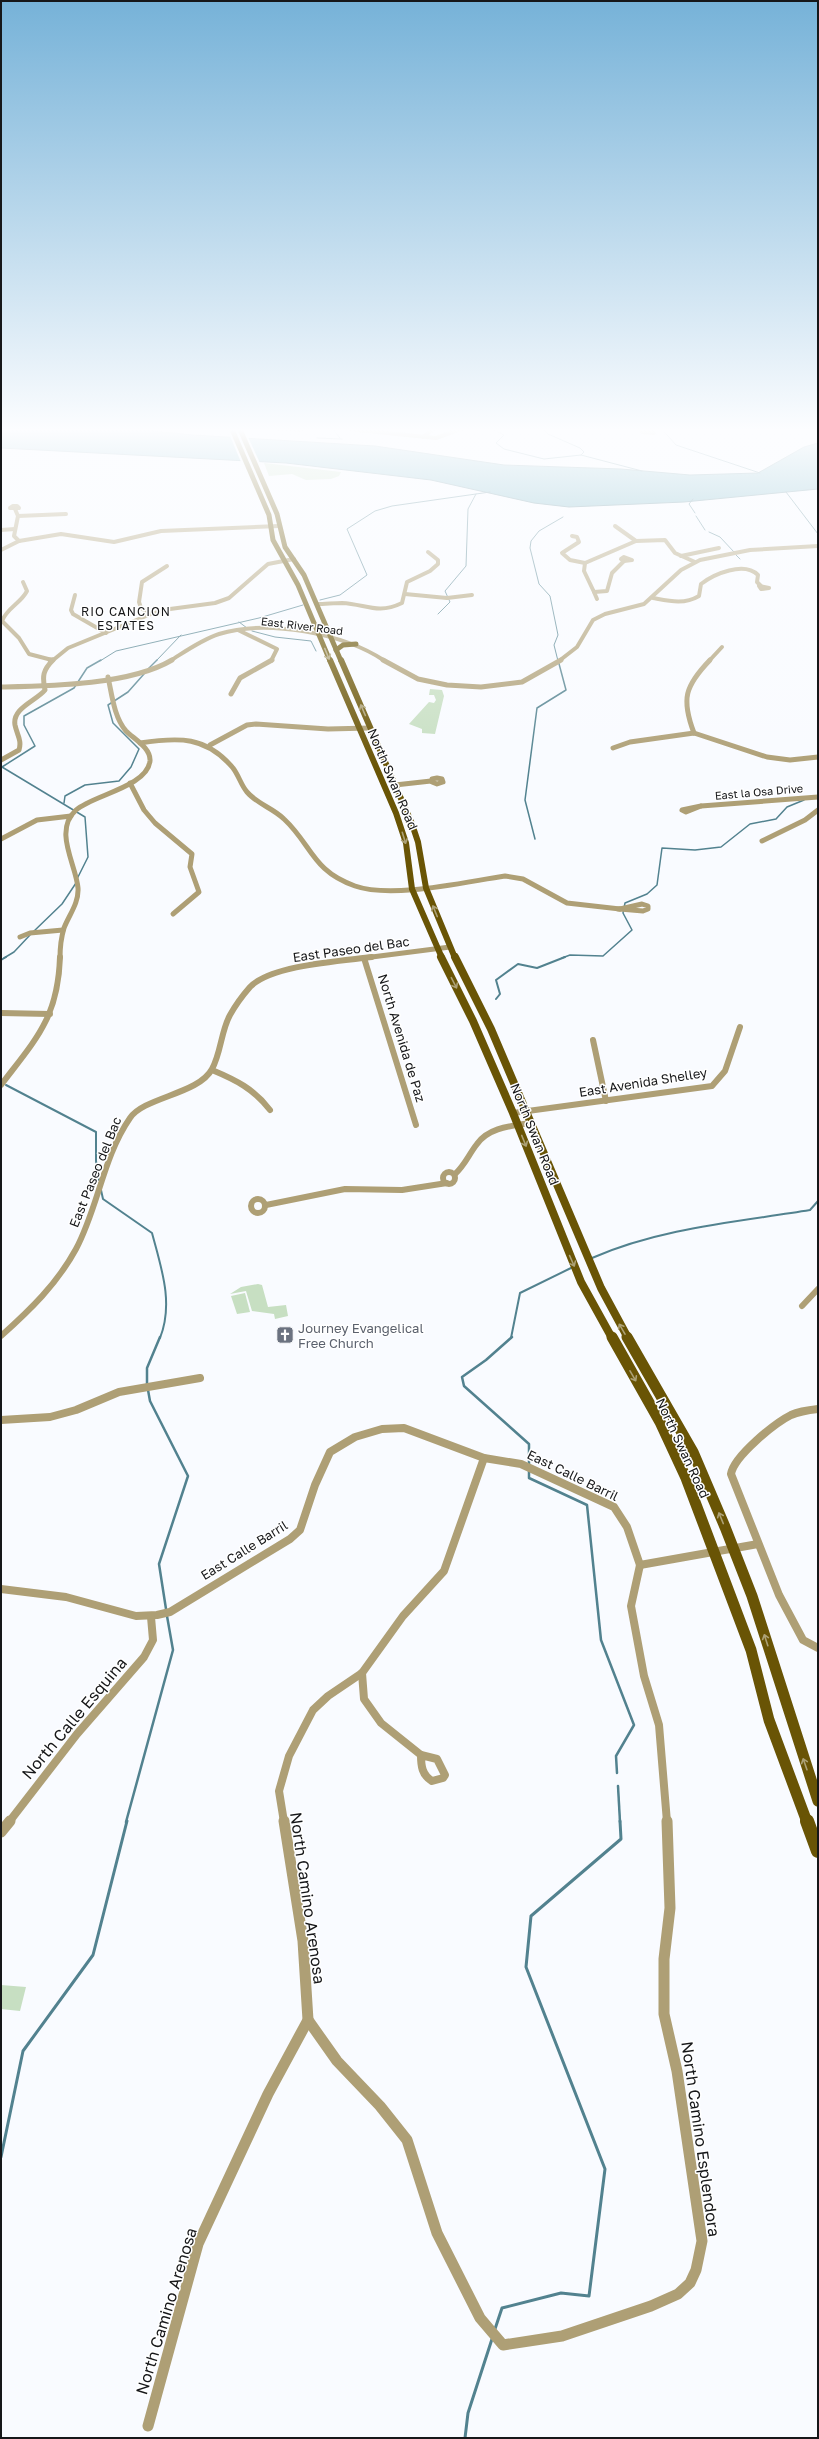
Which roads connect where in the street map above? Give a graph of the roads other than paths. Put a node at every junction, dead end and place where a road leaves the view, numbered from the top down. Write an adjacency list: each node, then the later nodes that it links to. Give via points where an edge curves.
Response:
1 (19, 541): 11 (street)
2 (106, 541): 3 (street)
3 (119, 541)
4 (273, 541): 15 (main road, North Swan Road)
5 (283, 541): 14 (main road, North Swan Road)
6 (578, 541): 18 (street, via 562,553 570,560)
7 (636, 541): 18 (street)
8 (665, 541): 13 (street, via 671,550)
9 (818, 546): 17 (street, East River Road, via 725,554)
10 (719, 548): 13 (street)
11 (1, 550)
12 (428, 552): 23 (street, via 438,560 438,564 430,571 407,582)
13 (681, 556): 17 (street)
14 (294, 559): 15 (street); 28 (main road, North Swan Road)
15 (285, 560): 29 (street, via 268,564 229,598 216,603); 32 (main road, North Swan Road)
16 (624, 561): 22 (street, via 609,575 607,591)
17 (695, 562): 26 (street, East River Road, via 676,573)
18 (585, 563): 22 (street, via 584,570)
19 (167, 566): 29 (street, via 142,582 139,602 141,608)
20 (23, 582): 37 (street, via 27,591 26,596 8,611 2,621 19,638 29,654)
21 (761, 586): 26 (street, via 757,582 756,572 731,570 709,577 701,584 699,596 691,600)
22 (594, 592): 27 (street)
23 (405, 594): 25 (street, via 446,599); 28 (street, via 398,606 383,610 363,609 343,603)
24 (75, 595): 31 (street, via 71,610 73,614)
25 (472, 595)
26 (653, 598): 34 (street, East River Road, via 639,606 596,618 588,625 572,651 530,679 513,684 454,684 417,679)
27 (597, 599)
28 (317, 604): 33 (main road, North Swan Road)
29 (151, 614): 31 (street)
30 (237, 630): 32 (street, East River Road, via 274,630); 38 (street, East River Road, via 210,637 157,668); 41 (street, via 277,648 275,657 241,677)
31 (106, 633): 37 (street, via 68,648)
32 (320, 635): 33 (street, East River Road); 43 (main road, North Swan Road, one-way to 43)
33 (331, 638): 34 (street, East River Road); 36 (main road, North Swan Road)
34 (356, 644): 36 (main road)
35 (722, 647): 44 (street, via 694,680 686,696 688,717)
36 (336, 650): 42 (main road, North Swan Road, one-way to 36)
37 (52, 660): 39 (street, via 42,674)
38 (108, 677): 39 (street, East River Road); 45 (street, via 118,718 124,728)
39 (44, 685): 40 (street, East River Road); 49 (street, via 42,695 16,716 21,743 19,750)
40 (1, 686)
41 (231, 694)
42 (370, 728): 43 (street); 52 (main road, North Swan Road)
43 (358, 729): 46 (street, via 247,725); 60 (main road, North Swan Road, one-way to 60, via 396,814 406,843)
44 (694, 732): 47 (street, via 630,742); 48 (street, via 767,757 790,760)
45 (140, 743): 46 (street, via 170,739); 51 (street, via 148,752 150,761 148,768)
46 (210, 746): 60 (street, via 233,768 248,794 286,820 308,853 322,868 354,886 371,891)
47 (613, 748)
48 (818, 757)
49 (1, 760)
50 (431, 781): 52 (street)
51 (130, 784): 56 (street, via 91,801); 62 (street, via 144,810 155,823 192,854 190,867 199,892)
52 (395, 785): 59 (main road, North Swan Road, via 418,842)
53 (818, 797): 54 (street, East la Osa Drive)
54 (701, 806)
55 (818, 810): 58 (street, via 806,820)
56 (71, 816): 57 (street, via 37,820); 63 (street, via 66,830 66,841 78,892)
57 (1, 839)
58 (762, 841)
59 (426, 888): 60 (street); 61 (street, via 505,876 523,878 567,904); 65 (main road, North Swan Road, one-way to 59)
60 (412, 889): 66 (main road, North Swan Road)
61 (618, 909)
62 (173, 914)
63 (63, 930): 64 (street, via 30,933); 69 (street, via 58,990)
64 (20, 937)
65 (450, 947): 66 (street, East Paseo del Bac); 76 (main road, North Swan Road, via 491,1029)
66 (437, 949): 67 (street, East Paseo del Bac); 77 (main road, North Swan Road, one-way to 77, via 473,1021)
67 (364, 958): 72 (street, East Paseo del Bac, via 311,965 273,974 250,987 230,1015); 79 (street, North Avenida de Paz)
68 (1, 1013): 69 (street)
69 (50, 1014): 73 (street)
70 (740, 1027): 74 (street, East Avenida Shelley, via 725,1071 712,1086)
71 (593, 1040): 74 (street)
72 (212, 1070): 75 (street, via 238,1080 256,1091); 84 (street, East Paseo del Bac, via 197,1082 130,1116 120,1134 76,1249 38,1302)
73 (1, 1085)
74 (606, 1101): 76 (street, East Avenida Shelley)
75 (270, 1110)
76 (526, 1111): 77 (street, East Avenida Shelley); 78 (main road, North Swan Road)
77 (513, 1113): 80 (main road, North Swan Road)
78 (531, 1123): 80 (street); 90 (main road, North Swan Road, one-way to 78, via 690,1445 601,1288)
79 (416, 1125)
80 (518, 1125): 81 (street, via 488,1133 478,1143 467,1164 455,1174 446,1173 442,1176 444,1181 417,1188 345,1189); 91 (main road, North Swan Road, one-way to 91, via 581,1282 660,1422 686,1478)
81 (266, 1205)
82 (818, 1289): 83 (street)
83 (802, 1306)
84 (1, 1336)
85 (200, 1378): 87 (street, via 119,1392 76,1410 50,1416)
86 (818, 1409): 89 (street, via 799,1410 784,1418 732,1467 733,1484)
87 (1, 1420)
88 (484, 1458): 92 (street, East Calle Barril, via 524,1465 614,1507 626,1527); 94 (street, East Calle Barril, via 404,1428 382,1429 355,1437 330,1452 315,1485 300,1530 290,1539 170,1612); 96 (street, North Camino Arenosa, via 444,1571 378,1648)
89 (758, 1544): 90 (street); 95 (street, via 779,1595 803,1640)
90 (733, 1548): 91 (street); 98 (main road, North Swan Road, one-way to 90, via 757,1612)
91 (714, 1552): 92 (street); 100 (main road, North Swan Road, via 751,1650 769,1720)
92 (640, 1565): 101 (street, North Camino Esplendora, via 631,1606 644,1676 659,1725 666,1806 670,1908 664,1959 664,2014 677,2071 702,2241 696,2270 690,2283 678,2294 651,2306 562,2336 503,2345 480,2318 440,2240 407,2140 380,2106 337,2061)
93 (1, 1589): 94 (street, East Calle Barril, via 16,1589 87,1601 138,1618)
94 (152, 1618): 99 (street, North Calle Esquina, via 153,1640 144,1657 77,1734)
95 (818, 1648)
96 (362, 1673): 97 (street, via 364,1699 381,1723); 101 (street, North Camino Arenosa, via 328,1696 313,1710 289,1756 279,1791 303,1941)
97 (420, 1755)
98 (818, 1801)
99 (1, 1832)
100 (818, 1851)
101 (308, 2020): 102 (street, North Camino Arenosa, via 268,2094 198,2244)
102 (148, 2426)

